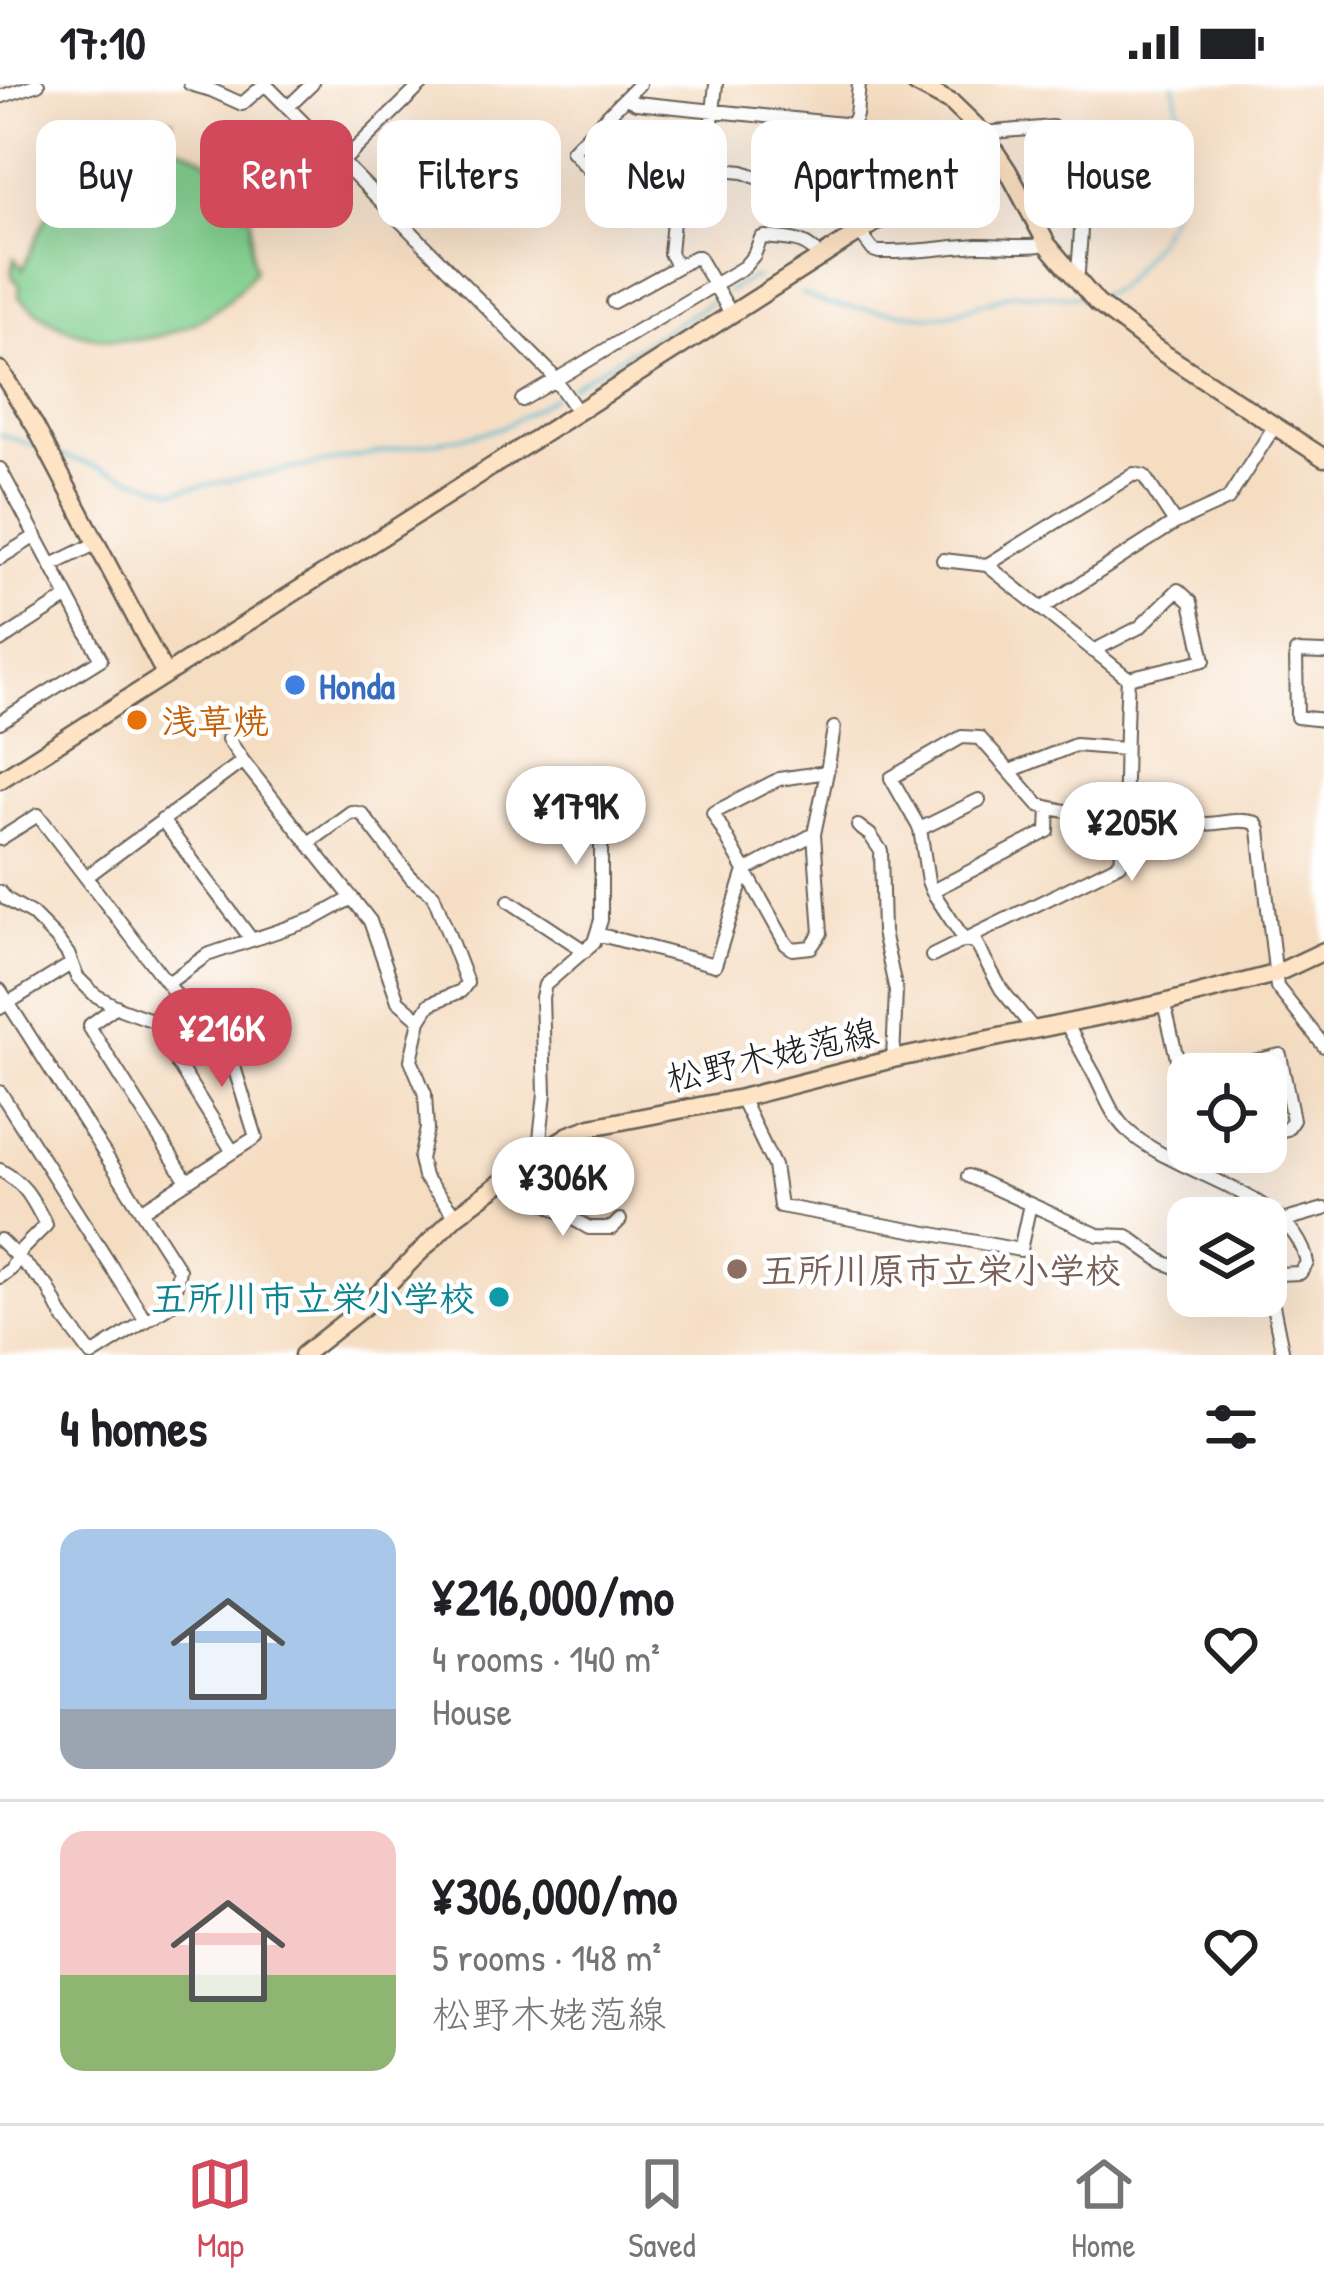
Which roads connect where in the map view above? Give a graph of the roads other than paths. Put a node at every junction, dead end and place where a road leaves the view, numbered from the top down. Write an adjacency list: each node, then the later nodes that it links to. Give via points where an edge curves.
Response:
1 (38, 84): 10 (street)
2 (190, 84): 3 (street, via 242,104)
3 (265, 84): 12 (street)
4 (312, 84): 12 (street)
5 (422, 84): 22 (street)
6 (639, 84): 11 (street)
7 (716, 84): 13 (street)
8 (859, 84): 18 (street)
9 (916, 84): 19 (street)
10 (0, 97)
11 (626, 98): 13 (street); 15 (street)
12 (288, 107): 14 (street)
13 (714, 110): 16 (street); 17 (street)
14 (301, 120)
15 (605, 120)
16 (713, 120)
17 (807, 120)
18 (854, 120)
19 (969, 120)
20 (1000, 138): 33 (street, via 1052,127 1058,133 1084,206)
21 (585, 141): 24 (street, via 572,154)
22 (353, 151)
23 (1000, 161): 29 (street)
24 (585, 166)
25 (353, 171): 37 (street)
26 (672, 228): 31 (street)
27 (867, 228): 28 (street)
28 (860, 233): 29 (street, via 879,252); 30 (street)
29 (1047, 244): 33 (street)
30 (820, 258): 32 (street, via 804,242 761,238 750,261); 35 (street)
31 (677, 266): 32 (street, via 698,257); 34 (street)
32 (713, 285): 35 (street); 37 (street)
33 (1088, 293): 40 (street, via 1122,325)
34 (613, 302)
35 (732, 315): 39 (street)
36 (0, 370): 45 (street)
37 (556, 379): 38 (street); 39 (street)
38 (522, 400)
39 (578, 412): 55 (street)
40 (1274, 427): 41 (street); 43 (street, via 1228,499)
41 (1324, 458)
42 (1, 473): 44 (street)
43 (1175, 523): 49 (street, via 1144,476 1134,474); 51 (street)
44 (36, 536): 46 (street); 48 (street)
45 (97, 543): 48 (street); 55 (street)
46 (0, 558)
47 (943, 560): 49 (street)
48 (52, 565): 50 (street)
49 (987, 565): 51 (street)
50 (68, 597): 52 (street); 58 (street, via 100,659)
51 (1041, 610): 53 (street)
52 (0, 640)
53 (1094, 651): 56 (street); 56 (street, via 1140,627 1178,590 1191,602 1204,660)
54 (1324, 653): 57 (street, via 1296,652 1297,717)
55 (165, 674): 65 (street)
56 (1128, 678): 61 (street)
57 (1324, 720)
58 (0, 722)
59 (834, 728): 64 (street)
60 (228, 739): 62 (street)
61 (1124, 749): 63 (street, via 1076,745); 68 (street)
62 (242, 761): 69 (street); 75 (street)
63 (1010, 771): 67 (street); 72 (street, via 980,739 962,737 891,778)
64 (827, 772): 73 (street); 76 (street, via 779,779 713,813)
65 (0, 780)
66 (979, 800): 72 (street)
67 (1049, 808): 68 (street); 78 (street, via 1048,831)
68 (1126, 818): 83 (street, via 1121,862); 89 (street, via 1256,823)
69 (162, 820): 77 (street); 84 (street)
70 (613, 825): 82 (street, via 601,843)
71 (858, 826): 101 (street, via 880,851 883,932 896,991)
72 (920, 829): 78 (street)
73 (814, 834): 76 (street); 76 (street, via 821,933 811,947 786,944)
74 (0, 839): 77 (street, via 38,815)
75 (310, 842): 80 (street); 95 (street, via 351,812 362,814 412,879 433,893 467,983 430,1004)
76 (745, 871): 82 (street, via 715,965)
77 (86, 878): 90 (street)
78 (932, 891): 83 (street)
79 (0, 892): 88 (street, via 41,922)
80 (352, 898): 84 (street); 95 (street, via 370,921 398,1001)
81 (509, 901): 85 (street)
82 (597, 934): 85 (street)
83 (964, 938): 87 (street); 98 (street, via 976,943)
84 (252, 940): 90 (street, via 207,956)
85 (585, 951): 107 (street, via 542,997)
86 (1324, 951): 89 (street, 松野木姥萢線)
87 (932, 956)
88 (71, 964): 91 (street); 93 (street, via 88,990)
89 (1275, 974): 92 (street, 松野木姥萢線); 99 (street)
90 (168, 983): 94 (street)
91 (3, 1000): 116 (street)
92 (1164, 1003): 96 (street, 松野木姥萢線); 100 (street)
93 (116, 1006): 97 (street); 112 (street, via 90,1028)
94 (190, 1013)
95 (420, 1020): 117 (street, via 411,1060 425,1094 420,1159 424,1177)
96 (1067, 1025): 98 (street, 松野木姥萢線); 110 (street, via 1122,1125)
97 (179, 1031): 106 (street, via 172,1055); 106 (street, via 229,1051 256,1134)
98 (1034, 1031): 101 (street, 松野木姥萢線)
99 (1324, 1046)
100 (1180, 1053)
101 (893, 1059): 104 (street, 松野木姥萢線)
102 (1287, 1090): 105 (street)
103 (0, 1092): 127 (street)
104 (741, 1098): 107 (street, 松野木姥萢線, via 591,1127); 114 (street, via 774,1166 779,1206 1020,1250)
105 (1287, 1129)
106 (233, 1152): 112 (street)
107 (542, 1152): 109 (street, 松野木姥萢線)
108 (0, 1170): 122 (street, via 27,1190 46,1225)
109 (513, 1173): 117 (street, 松野木姥萢線); 119 (street, via 589,1228)
110 (1202, 1174): 113 (street)
111 (968, 1176): 114 (street)
112 (187, 1181): 116 (street)
113 (1246, 1197)
114 (1030, 1204): 123 (street, via 1098,1235 1127,1236)
115 (1324, 1209): 118 (street)
116 (141, 1211): 127 (street, via 179,1273 172,1304)
117 (456, 1216): 129 (street, 松野木姥萢線)
118 (1287, 1219)
119 (620, 1220)
120 (1287, 1224): 124 (street, via 1307,1263)
121 (0, 1240): 122 (street)
122 (17, 1256): 125 (street); 128 (street)
123 (1167, 1263)
124 (1287, 1274)
125 (0, 1276)
126 (1275, 1317): 130 (street)
127 (146, 1321): 128 (street)
128 (92, 1355)
129 (303, 1355)
130 (1283, 1355)

